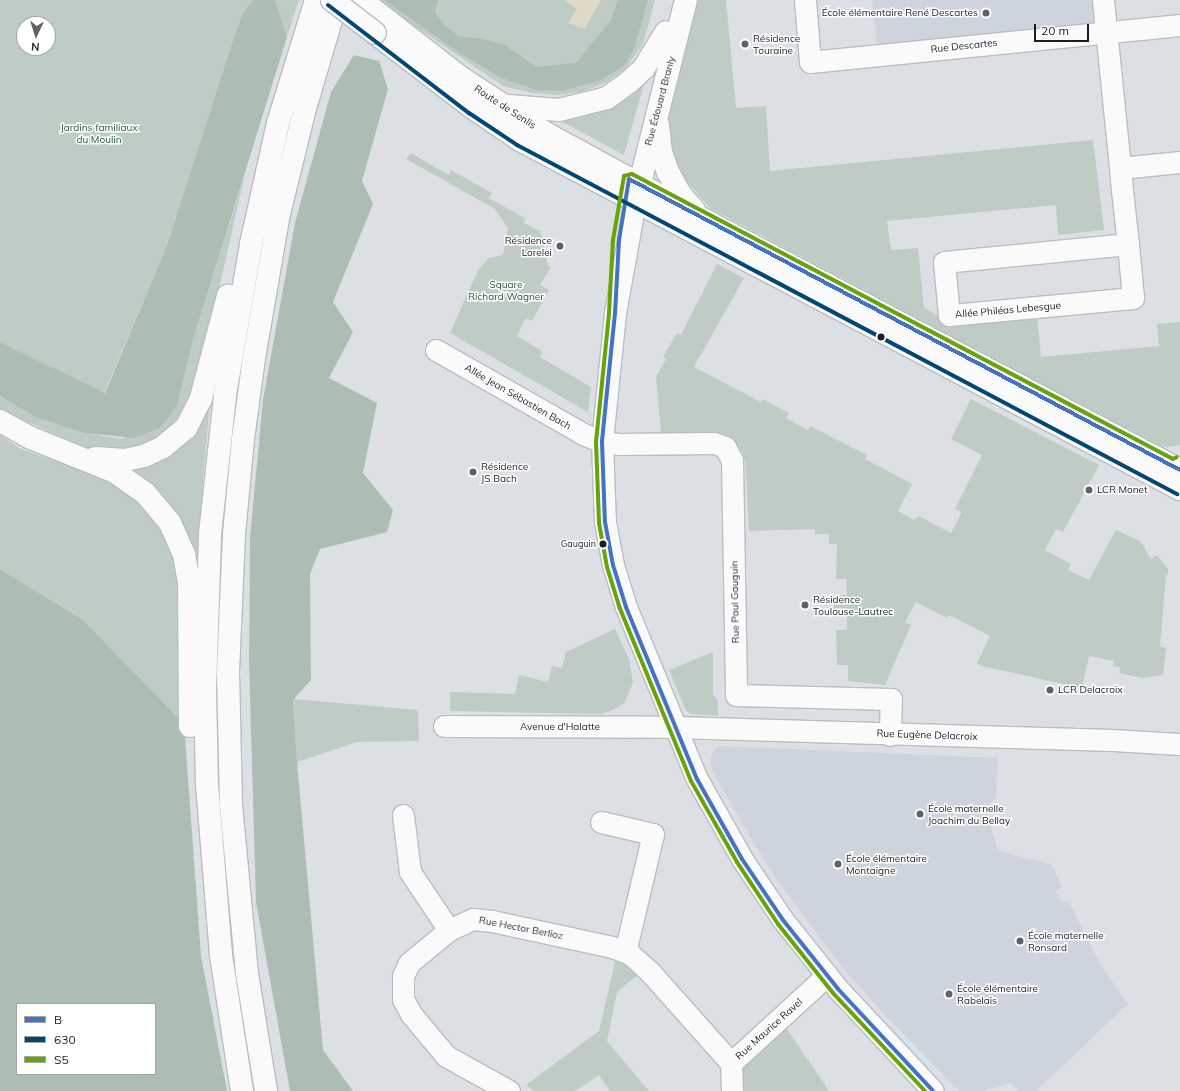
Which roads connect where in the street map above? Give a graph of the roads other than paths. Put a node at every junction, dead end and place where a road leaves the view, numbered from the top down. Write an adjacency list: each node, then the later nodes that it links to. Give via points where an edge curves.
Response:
1 (316, 0): 15 (main road)
2 (332, 0): 9 (main road, bridge)
3 (337, 0): 39 (main road, via 304,112 277,229 246,412 234,534 228,672 233,832 247,974)
4 (361, 0): 9 (main road)
5 (674, 0): 11 (main road, Rue Édouard Branly)
6 (686, 0): 14 (main road, Rue Édouard Branly)
7 (805, 0): 12 (street, Rue Descartes, via 810,62)
8 (1104, 0): 12 (street, Allée Philéas Lebesgue)
9 (378, 24): 13 (main road, Route de Senlis); 18 (main road, Route de Senlis, via 508,132)
10 (1180, 25): 12 (street, Rue Descartes)
11 (666, 32): 13 (main road, via 650,60 637,76 618,91 597,102 573,109 549,111); 18 (main road, Rue Édouard Branly)
12 (1107, 32): 17 (street, Allée Philéas Lebesgue)
13 (494, 102): 18 (main road, Route de Senlis)
14 (659, 103): 18 (main road, Rue Édouard Branly); 19 (main road, via 659,142 668,172 680,194)
15 (272, 149): 24 (main road, via 201,398 192,420 171,442 144,456 116,460); 33 (main road, via 233,340 211,528 205,713)
16 (1180, 162): 17 (street)
17 (1120, 168): 20 (street, Allée Philéas Lebesgue)
18 (632, 190): 19 (main road); 23 (street, via 615,313); 26 (main road)
19 (704, 220): 25 (main road)
20 (1128, 244): 20 (street, Allée Philéas Lebesgue, via 1133,298 949,315 944,262)
21 (436, 350): 23 (street, Allée Jean Sébastien Bach, via 583,434)
22 (0, 422): 24 (main road, via 31,438)
23 (602, 442): 28 (street, via 604,508 613,565 629,615); 29 (street, Rue Paul Gauguin, via 714,443 726,447 732,460 736,694 890,699)
24 (77, 455): 33 (main road, via 115,472 145,493 170,523 184,554 190,592 191,745)
25 (1178, 466)
26 (1180, 489)
27 (444, 726): 28 (street, Avenue d'Halatte)
28 (675, 727): 29 (street, Rue Eugène Delacroix); 36 (street, via 703,791 742,859 783,920)
29 (890, 734): 30 (street, Rue Eugène Delacroix)
30 (1180, 744)
31 (403, 814): 34 (street, via 410,872)
32 (601, 822): 35 (street, via 653,834)
33 (214, 879): 38 (main road, via 224,984)
34 (449, 930): 35 (street, Rue Hector Berlioz, via 466,921 481,919); 40 (street, Rue Hector Berlioz, via 409,963 403,976 403,999 411,1014 446,1056)
35 (625, 952): 37 (street, Rue Hector Berlioz, via 650,972)
36 (827, 975): 37 (street, Rue Maurice Ravel); 42 (street)
37 (731, 1063): 41 (street, Rue Maurice Ravel)
38 (242, 1091)
39 (266, 1091)
40 (509, 1091)
41 (732, 1091)
42 (933, 1091)

